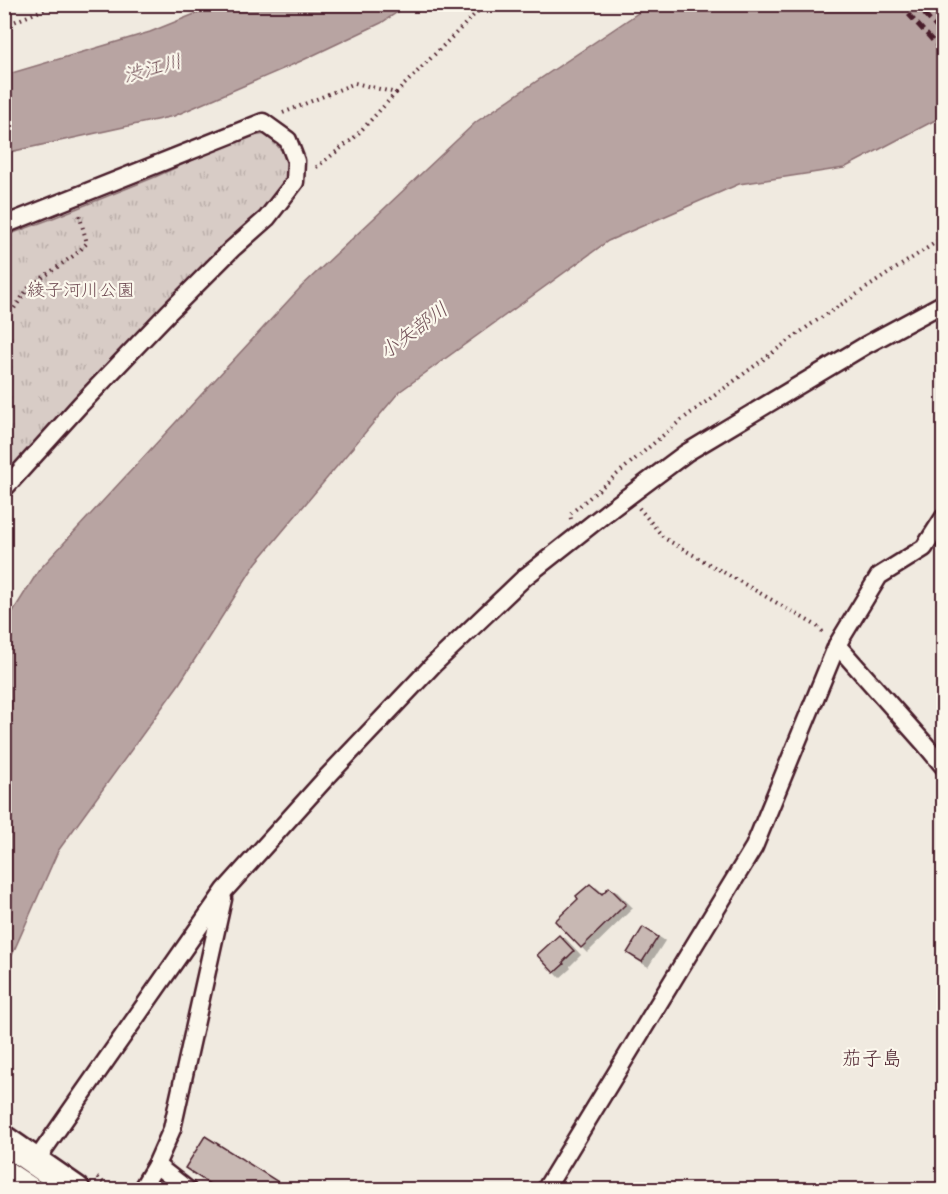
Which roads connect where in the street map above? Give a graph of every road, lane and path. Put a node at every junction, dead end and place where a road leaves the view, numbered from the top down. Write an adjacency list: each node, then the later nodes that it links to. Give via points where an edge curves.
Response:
1 (57, 4): 3 (path)
2 (485, 4): 4 (path)
3 (4, 26)
4 (396, 93): 5 (path, via 355,83); 6 (path, via 354,138)
5 (263, 122): 6 (street, via 288,140 296,161); 7 (street)
6 (296, 182): 14 (street, via 267,218 168,312)
7 (74, 197): 8 (street); 12 (path, via 87,243 29,287)
8 (4, 225)
9 (944, 237): 17 (path, via 810,325 680,421 570,514)
10 (944, 303): 15 (street, via 686,453)
11 (4, 306): 12 (path)
12 (13, 311): 13 (path)
13 (4, 323)
14 (4, 489)
15 (628, 496): 17 (street); 18 (path, via 664,538 817,626)
16 (944, 517): 18 (street, via 924,549 879,576)
17 (573, 538): 20 (street, via 525,577 433,665)
18 (837, 645): 19 (street); 26 (street, via 754,847)
19 (944, 767)
20 (225, 890): 21 (street); 22 (street, via 172,1129)
21 (19, 1150): 23 (main road)
22 (156, 1165): 24 (street); 25 (street)
23 (76, 1190)
24 (141, 1190)
25 (188, 1190)
26 (545, 1190)

